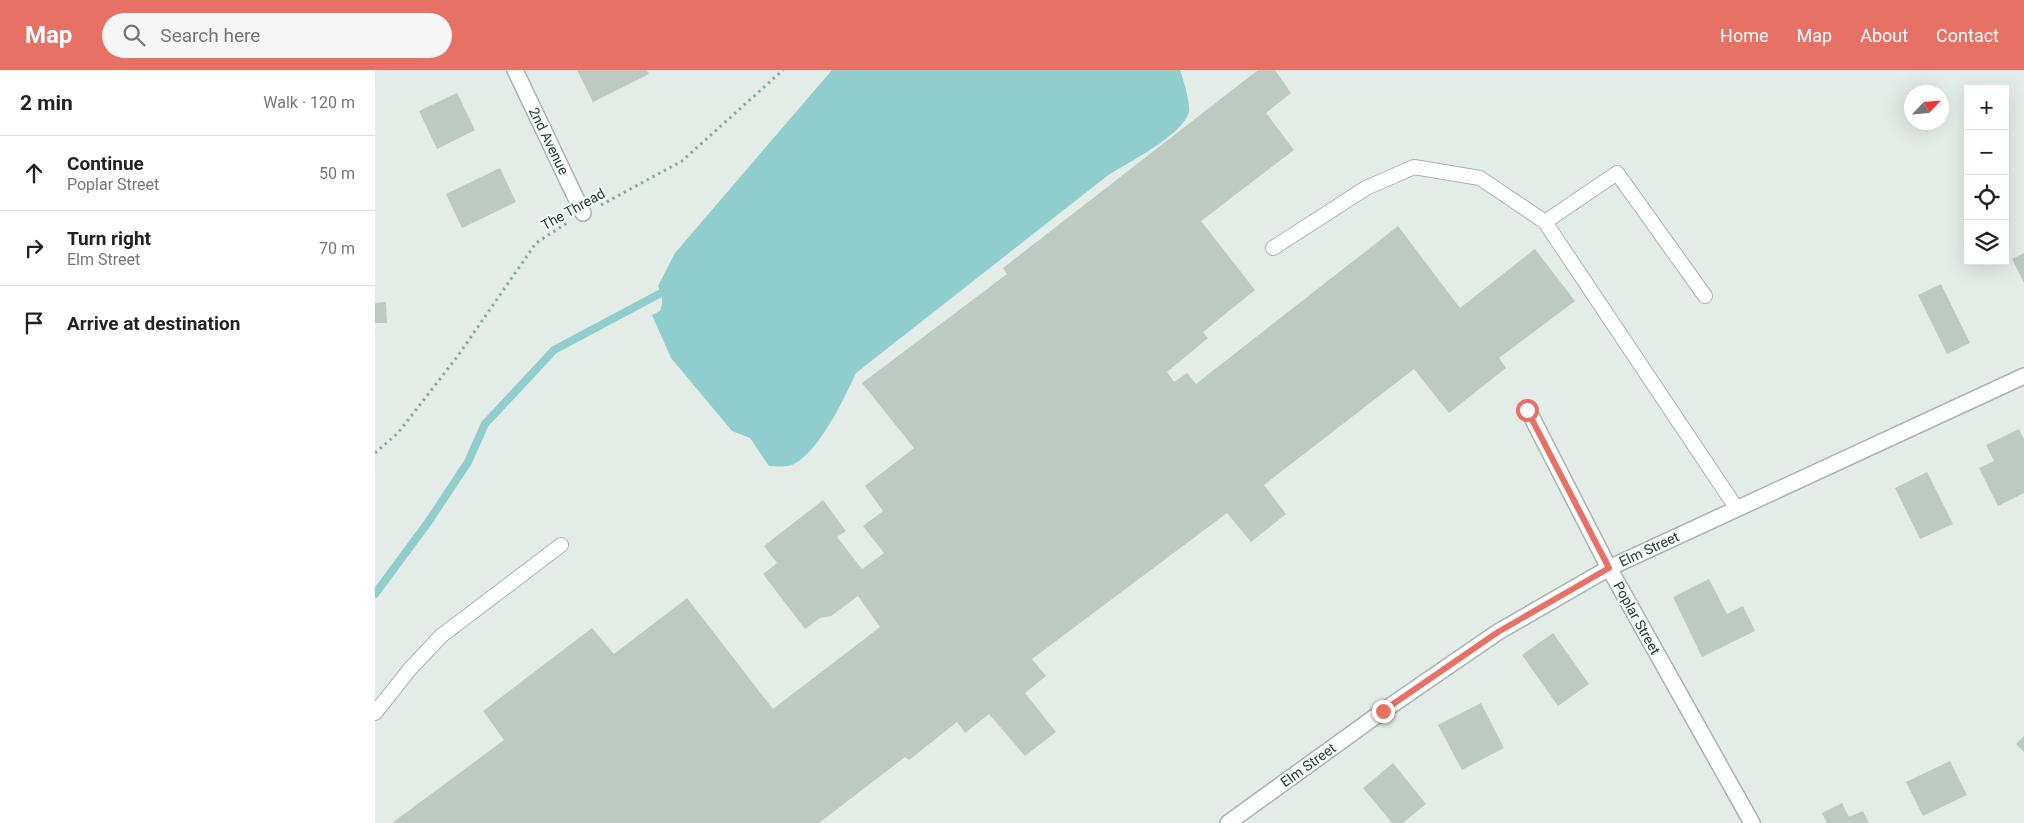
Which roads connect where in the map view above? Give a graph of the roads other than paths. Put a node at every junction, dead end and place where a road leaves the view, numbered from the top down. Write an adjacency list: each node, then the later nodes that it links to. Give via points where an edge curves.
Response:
1 (515, 70): 2 (street, 2nd Avenue)
2 (583, 213)
3 (1545, 222): 4 (lane, via 1480,178 1414,167 1366,188); 5 (lane, via 1617,174); 8 (lane)
4 (1273, 248)
5 (1705, 296)
6 (2024, 376): 8 (street, Elm Street)
7 (1527, 410): 10 (street, Poplar Street)
8 (1737, 509): 10 (street, Elm Street)
9 (561, 545): 11 (lane, via 441,636)
10 (1609, 568): 12 (street, Elm Street, via 1498,632); 13 (street, Poplar Street)
11 (375, 713)
12 (1228, 823)
13 (1752, 823)

